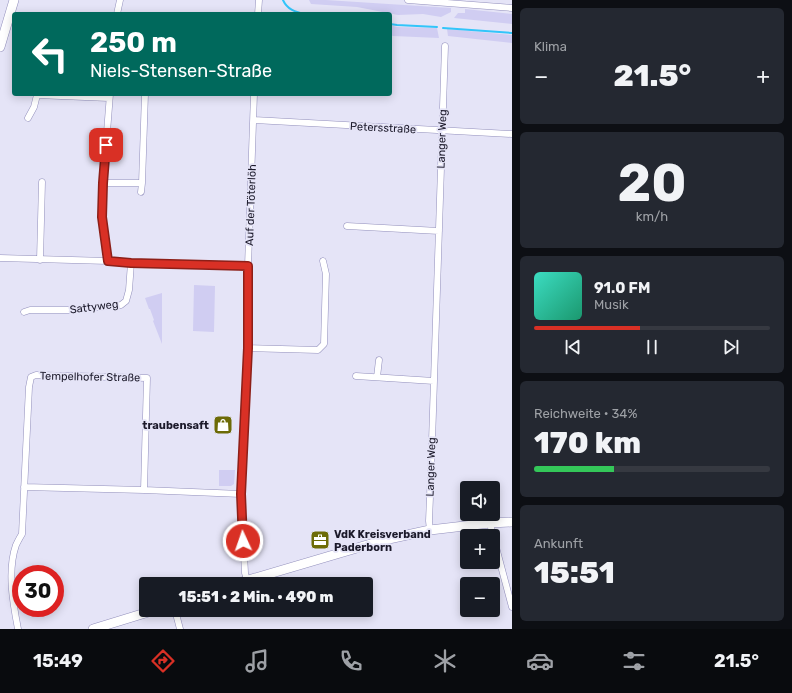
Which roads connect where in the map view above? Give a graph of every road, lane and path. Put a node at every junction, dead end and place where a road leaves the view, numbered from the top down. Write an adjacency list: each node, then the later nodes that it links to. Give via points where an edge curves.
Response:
1 (14, 0): 11 (main road)
2 (120, 0): 8 (street)
3 (259, 0): 9 (street)
4 (408, 0): 5 (street)
5 (432, 1): 6 (street)
6 (492, 3): 7 (street)
7 (512, 8)
8 (117, 12)
9 (258, 12)
10 (445, 46): 18 (street, Langer Weg)
11 (0, 47)
12 (37, 96): 16 (street)
13 (109, 96): 21 (street)
14 (145, 96): 22 (street)
15 (254, 96): 17 (street, Auf der Töterlöh)
16 (28, 118)
17 (254, 120): 18 (street, Petersstraße); 31 (street, Auf der Töterlöh)
18 (442, 131): 19 (street, Petersstraße); 25 (street, Langer Weg)
19 (512, 134)
20 (42, 182): 27 (street)
21 (103, 183): 22 (street); 28 (street, via 102,217)
22 (142, 183): 23 (street)
23 (141, 192)
24 (347, 226): 25 (street)
25 (439, 231): 37 (street, Langer Weg)
26 (0, 258): 27 (street)
27 (40, 260): 28 (street)
28 (108, 261): 30 (street)
29 (323, 261): 33 (street, via 326,274 324,344 318,350)
30 (131, 263): 31 (street); 32 (street, Sattyweg, via 129,290 126,301 121,305)
31 (248, 266): 33 (street, Auf der Töterlöh)
32 (24, 312)
33 (248, 348): 40 (street, Auf der Töterlöh)
34 (378, 360): 36 (street)
35 (356, 376): 36 (street)
36 (377, 377): 37 (street)
37 (434, 381): 44 (street, Langer Weg)
38 (24, 487): 39 (street); 39 (street, Tempelhofer Straße, via 28,387 31,377 147,378); 51 (street, Tempelhofer Straße, via 22,534 16,545 12,566 13,604)
39 (144, 490): 40 (street)
40 (241, 494): 46 (street, Auf der Töterlöh)
41 (512, 522): 42 (main road)
42 (490, 523): 43 (street); 44 (main road)
43 (491, 529)
44 (430, 530): 47 (main road, via 378,542)
45 (500, 562): 48 (street)
46 (246, 577)
47 (257, 577)
48 (512, 607)
49 (139, 615): 52 (main road)
50 (177, 617): 53 (street)
51 (18, 629)
52 (93, 629)
53 (180, 629)

